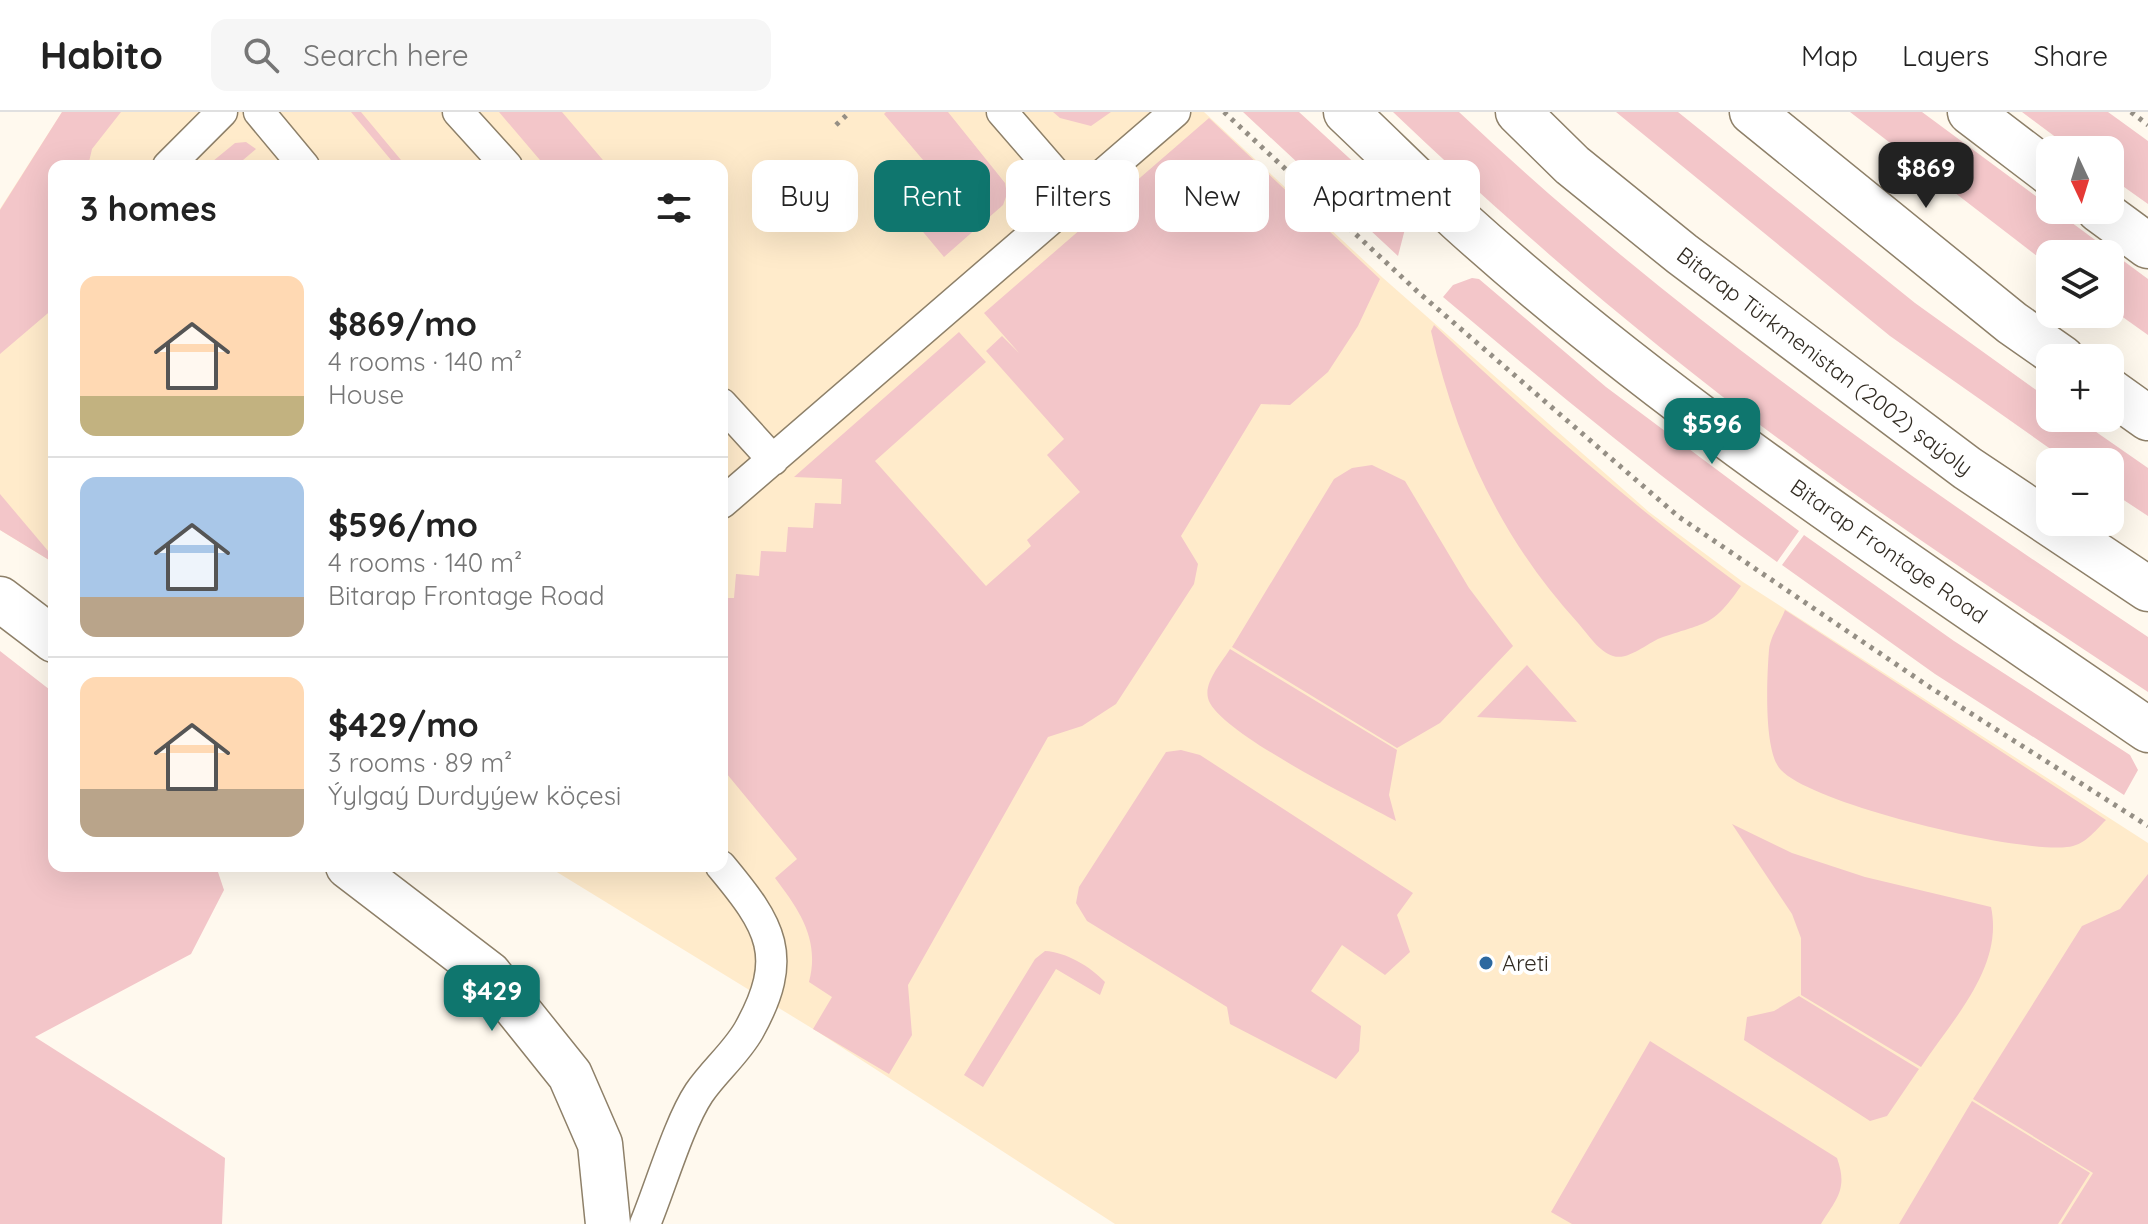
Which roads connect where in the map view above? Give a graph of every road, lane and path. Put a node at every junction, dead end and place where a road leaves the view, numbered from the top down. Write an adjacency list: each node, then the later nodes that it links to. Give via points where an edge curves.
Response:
1 (222, 112): 15 (lane)
2 (259, 112): 16 (lane)
3 (458, 112): 17 (lane)
4 (850, 112): 13 (path)
5 (1002, 112): 18 (lane)
6 (1175, 112): 19 (lane)
7 (1224, 112): 34 (path, via 1429,302 1679,517 1931,688)
8 (1346, 112): 33 (street, Bitarap Frontage Road, via 1461,222 1620,353 1810,498)
9 (1518, 112): 30 (street, Bitarap Türkmenistan (2002) şaýoly, via 1572,165 1694,263 1967,468)
10 (1752, 112): 24 (street)
11 (1970, 112): 20 (street)
12 (2131, 112): 14 (path)
13 (836, 125)
14 (2148, 125)
15 (174, 160)
16 (299, 160)
17 (502, 160)
18 (1044, 160)
19 (1118, 160)
20 (2036, 162)
21 (2118, 224): 23 (street)
22 (1034, 232): 28 (lane)
23 (2148, 246)
24 (2042, 344)
25 (2124, 401): 27 (street)
26 (728, 411): 28 (lane)
27 (2148, 418)
28 (773, 460): 29 (lane)
29 (728, 498)
30 (2148, 589)
31 (0, 599): 32 (street)
32 (48, 635)
33 (2148, 730)
34 (2148, 826)
35 (356, 872): 37 (street, via 489,974 570,1075 600,1144)
36 (726, 872): 38 (lane, via 769,934 774,970 749,1031 698,1095)
37 (608, 1224)
38 (645, 1224)

